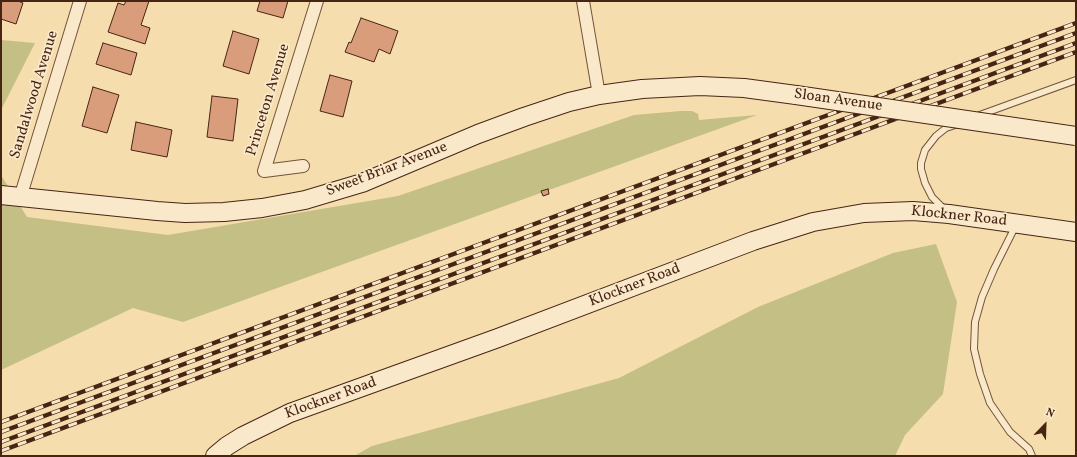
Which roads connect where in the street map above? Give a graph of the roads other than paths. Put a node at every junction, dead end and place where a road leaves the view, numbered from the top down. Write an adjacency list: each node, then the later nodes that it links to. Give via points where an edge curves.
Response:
1 (80, 1): 9 (street, Sandalwood Avenue)
2 (317, 1): 7 (street, Princeton Avenue, via 264,171)
3 (583, 1): 5 (street)
4 (1076, 80): 10 (lane, via 946,128 936,136 925,150 921,169 932,197)
5 (599, 95): 6 (main road, Sloan Avenue, bridge, via 642,89 700,86 771,91); 9 (main road, Sweet Briar Avenue, via 569,102 478,134 362,183 286,204 231,211 185,212)
6 (1076, 136)
7 (303, 166)
8 (1, 195): 9 (main road, Sweet Briar Avenue)
9 (20, 198)
10 (948, 214): 11 (main road, Klockner Road); 13 (main road, Klockner Road, via 908,211 864,212 778,232 498,338 290,413 243,436)
11 (1016, 223): 12 (main road, Klockner Road); 14 (lane, via 982,297 975,322 974,349 990,403 1010,432 1029,449)
12 (1076, 232)
13 (215, 456)
14 (1032, 456)

